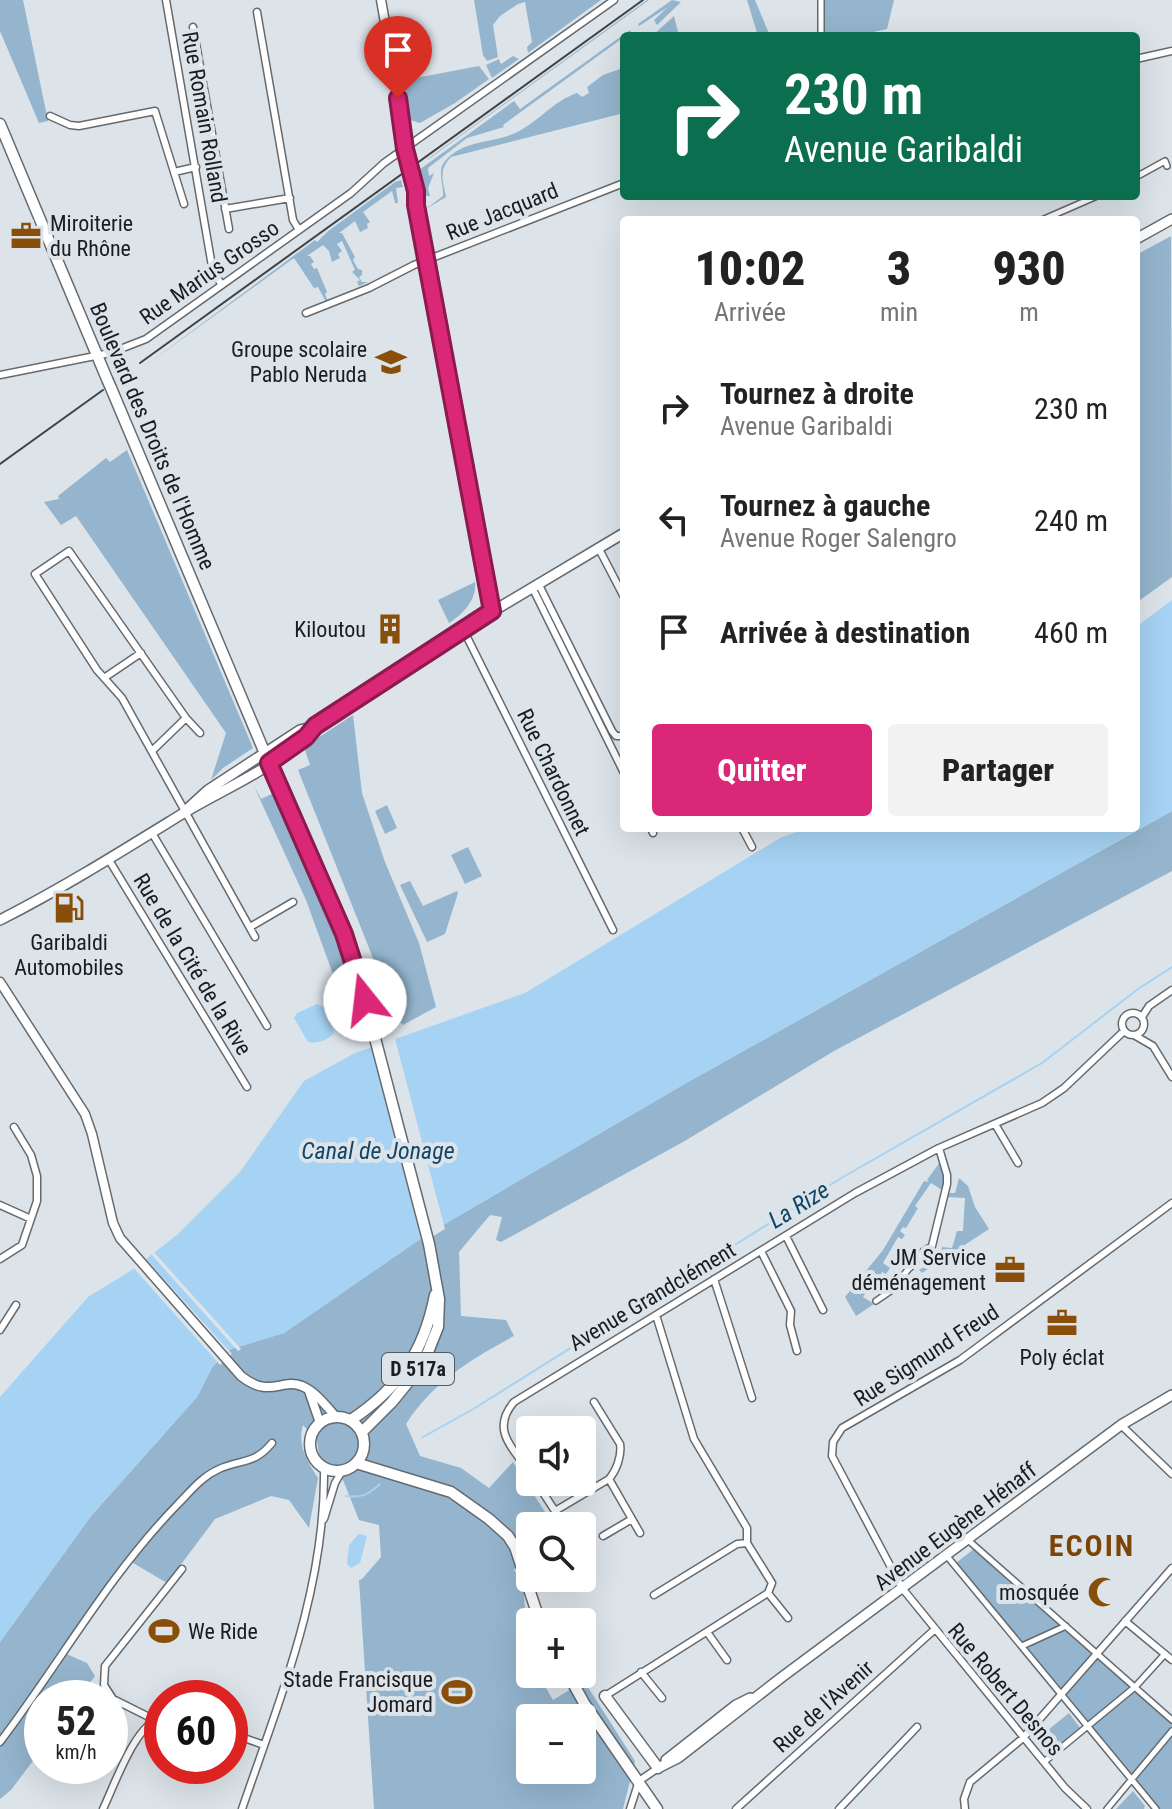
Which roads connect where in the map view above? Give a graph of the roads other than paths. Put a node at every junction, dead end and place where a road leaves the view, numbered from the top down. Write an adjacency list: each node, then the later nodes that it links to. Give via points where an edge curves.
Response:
1 (166, 0): 14 (street, Rue Romain Rolland)
2 (381, 0): 12 (street)
3 (614, 0): 12 (street, Rue Marius Grosso)
4 (821, 0): 7 (street)
5 (257, 12): 18 (street, Rue Marius Grosso)
6 (193, 27): 21 (street, Rue Romain Rolland)
7 (821, 32)
8 (1172, 51): 9 (street)
9 (1140, 58)
10 (50, 116): 15 (street, via 79,126 155,111)
11 (0, 124): 30 (main road, Boulevard des Droits de l'Homme)
12 (405, 149): 25 (street, Rue Marius Grosso); 27 (street)
13 (1167, 166): 16 (street, via 1165,161)
14 (196, 167): 15 (street); 28 (street, Rue Romain Rolland, via 213,272)
15 (174, 172): 20 (street)
16 (1140, 175)
17 (620, 185): 27 (street, Rue Jacquard)
18 (290, 198): 21 (street); 25 (street, Rue Marius Grosso)
19 (1088, 200): 22 (street)
20 (184, 204)
21 (225, 209): 24 (street, Rue Romain Rolland)
22 (1051, 216)
23 (1172, 219): 26 (main road)
24 (229, 229)
25 (299, 230): 28 (street, Rue Marius Grosso)
26 (1140, 237)
27 (428, 260): 29 (street, Rue Jacquard); 36 (street)
28 (222, 285): 30 (street, Rue Marius Grosso, via 146,339)
29 (306, 313)
30 (98, 356): 31 (street, Rue Marius Grosso); 44 (main road, Boulevard des Droits de l'Homme)
31 (0, 375)
32 (620, 535): 33 (main road)
33 (598, 547): 34 (main road); 35 (street)
34 (535, 585): 36 (main road); 42 (street, via 612,731); 45 (street)
35 (620, 589)
36 (492, 611): 37 (main road)
37 (463, 629): 44 (main road, via 315,726 300,730); 54 (street, Rue Chardonnet)
38 (141, 653): 39 (street); 39 (street, via 69,551 46,566 35,574); 40 (street)
39 (104, 678): 43 (street, via 122,698)
40 (186, 718): 41 (street); 43 (street)
41 (200, 733)
42 (620, 736)
43 (152, 751): 46 (street)
44 (267, 758): 46 (main road, via 197,798); 76 (main road, D 517a, via 344,934)
45 (620, 765)
46 (185, 811): 48 (main road); 53 (street)
47 (744, 832): 49 (street)
48 (152, 833): 50 (main road); 59 (street)
49 (752, 847)
50 (109, 860): 52 (main road); 63 (street, Rue de la Cité de la Rive)
51 (293, 902): 53 (street)
52 (0, 920)
53 (250, 927): 55 (street)
54 (613, 930)
55 (255, 937)
56 (0, 982): 83 (street, via 85,1114 113,1223 128,1249 241,1376 259,1386 296,1384)
57 (1172, 990): 58 (street)
58 (1142, 1017): 60 (street, via 1128,1014); 61 (street, via 1143,1029)
59 (267, 1026)
60 (1124, 1031): 61 (street); 64 (street, Avenue Grandclément, via 1058,1093)
61 (1134, 1035): 62 (street, via 1149,1042)
62 (1172, 1077)
63 (247, 1087)
64 (995, 1124): 66 (street, Avenue Grandclément); 67 (street)
65 (14, 1127): 70 (street, via 37,1176)
66 (939, 1148): 71 (street, Avenue Grandclément); 74 (street, via 947,1184 932,1246)
67 (1018, 1163)
68 (1172, 1203): 110 (street, Rue Sigmund Freud, via 960,1360 842,1428 832,1456)
69 (0, 1205): 70 (street)
70 (31, 1219): 73 (street, via 22,1245)
71 (786, 1236): 72 (street, Avenue Grandclément); 79 (street)
72 (761, 1251): 75 (street, Avenue Grandclément); 82 (street, via 791,1311)
73 (0, 1259)
74 (910, 1267): 77 (street)
75 (714, 1279): 80 (street, Avenue Grandclément); 85 (street)
76 (437, 1290): 88 (main road, D 517a, via 423,1342 411,1364); 91 (main road, D 517a, via 439,1319 428,1352 392,1402)
77 (876, 1301)
78 (16, 1305): 81 (street)
79 (823, 1310)
80 (656, 1315): 93 (street, Avenue Grandclément, via 514,1402 502,1425); 106 (street, via 694,1439 747,1528)
81 (0, 1330)
82 (797, 1351)
83 (309, 1390): 87 (street); 89 (street)
84 (1172, 1395): 90 (main road, Avenue Eugène Hénaff)
85 (752, 1398)
86 (594, 1402): 98 (street, via 620,1444)
87 (336, 1417): 88 (main road); 89 (main road)
88 (351, 1420): 91 (main road)
89 (320, 1423): 95 (main road, via 310,1446)
90 (1121, 1425): 97 (street); 105 (main road, Avenue Eugène Hénaff)
91 (362, 1432): 94 (main road, via 364,1450)
92 (272, 1443): 138 (street, via 252,1461 202,1479 155,1528)
93 (516, 1453)
94 (356, 1463): 96 (main road); 113 (main road, via 451,1492 508,1536)
95 (324, 1468): 96 (main road); 103 (street)
96 (342, 1471): 103 (street)
97 (1172, 1474)
98 (609, 1479): 100 (street); 101 (street)
99 (545, 1496): 100 (street)
100 (555, 1511)
101 (632, 1519): 102 (street); 104 (street)
102 (640, 1533)
103 (319, 1534): 139 (street, via 313,1589)
104 (603, 1536)
105 (967, 1539): 107 (main road, Avenue Eugène Hénaff); 116 (street)
106 (747, 1543): 111 (street, via 772,1583); 112 (street, via 737,1544)
107 (946, 1555): 110 (main road, Avenue Eugène Hénaff); 119 (street)
108 (1172, 1568): 115 (street)
109 (182, 1569): 130 (street, via 105,1666 104,1685 113,1699)
110 (902, 1588): 117 (street, Rue Robert Desnos); 141 (main road, Avenue Eugène Hénaff)
111 (768, 1593): 114 (street); 118 (street)
112 (654, 1595)
113 (536, 1608)
114 (788, 1618)
115 (1125, 1621): 120 (street); 121 (street)
116 (1066, 1626): 119 (street); 120 (street)
117 (934, 1630): 136 (street, Rue Robert Desnos); 148 (street, Rue de l'Avenir)
118 (707, 1632): 122 (street); 124 (street)
119 (1022, 1646): 127 (street)
120 (1097, 1653): 125 (street); 127 (street)
121 (1165, 1654): 123 (street); 125 (street)
122 (727, 1660)
123 (1172, 1660)
124 (641, 1672): 128 (street); 129 (street)
125 (1135, 1687): 131 (street); 133 (street)
126 (576, 1688): 143 (main road)
127 (1061, 1694): 133 (street); 136 (street)
128 (605, 1696): 141 (main road)
129 (662, 1698)
130 (144, 1714)
131 (1172, 1720)
132 (917, 1727): 149 (street)
133 (1088, 1727): 140 (street); 142 (street)
134 (144, 1729): 144 (street)
135 (1172, 1731): 142 (street)
136 (1023, 1738): 140 (street, Rue Robert Desnos); 150 (street, via 970,1782)
137 (248, 1739): 139 (street)
138 (0, 1742)
139 (264, 1745): 145 (street)
140 (1044, 1762): 151 (street, Rue Robert Desnos)
141 (658, 1768): 143 (street)
142 (1132, 1779): 152 (street); 153 (street)
143 (639, 1781): 146 (street); 147 (main road)
144 (103, 1809)
145 (242, 1809)
146 (630, 1809)
147 (657, 1809)
148 (736, 1809)
149 (839, 1809)
150 (965, 1809)
151 (1087, 1809)
152 (1107, 1809)
153 (1156, 1809)

